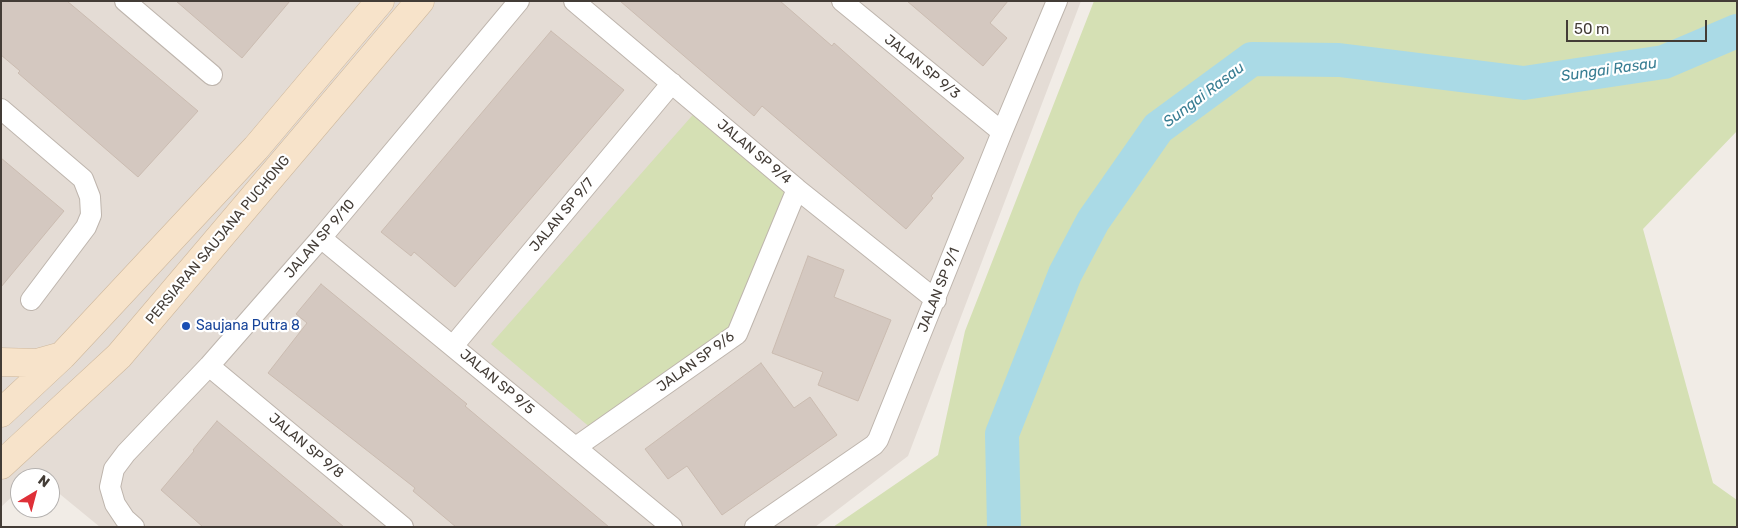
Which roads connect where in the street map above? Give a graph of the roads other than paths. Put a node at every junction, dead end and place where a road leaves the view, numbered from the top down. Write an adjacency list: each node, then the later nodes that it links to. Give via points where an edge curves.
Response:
1 (125, 1): 8 (street)
2 (380, 1): 17 (street, via 256,148)
3 (420, 1): 21 (street, PERSIARAN SAUJANA PUCHONG, via 120,356)
4 (519, 1): 13 (street, JALAN SP 9/10)
5 (574, 1): 9 (street, JALAN SP 9/4)
6 (842, 1): 11 (street, JALAN SP 9/3)
7 (1057, 1): 11 (street, JALAN SP 9/1)
8 (212, 75)
9 (672, 84): 12 (street, JALAN SP 9/4); 16 (street, JALAN SP 9/7)
10 (1, 109): 14 (street, via 83,179 90,197 91,215 86,227)
11 (1002, 132): 15 (street, JALAN SP 9/1)
12 (797, 189): 15 (street, JALAN SP 9/4); 22 (street, JALAN SP 9/6, via 737,334)
13 (321, 238): 16 (street, JALAN SP 9/5); 19 (street, JALAN SP 9/10)
14 (30, 300)
15 (936, 300): 27 (street, JALAN SP 9/1, via 877,442)
16 (453, 346): 22 (street, JALAN SP 9/5)
17 (62, 356): 18 (street, via 37,363); 20 (street)
18 (1, 362)
19 (210, 366): 24 (street, JALAN SP 9/10, via 114,469 110,487 115,504); 25 (street, JALAN SP 9/8)
20 (8, 409): 21 (street); 23 (street, via 17,434)
21 (51, 421): 23 (street, PERSIARAN SAUJANA PUCHONG)
22 (576, 447): 26 (street, JALAN SP 9/5)
23 (1, 463)
24 (134, 527)
25 (403, 527)
26 (672, 527)
27 (755, 527)

